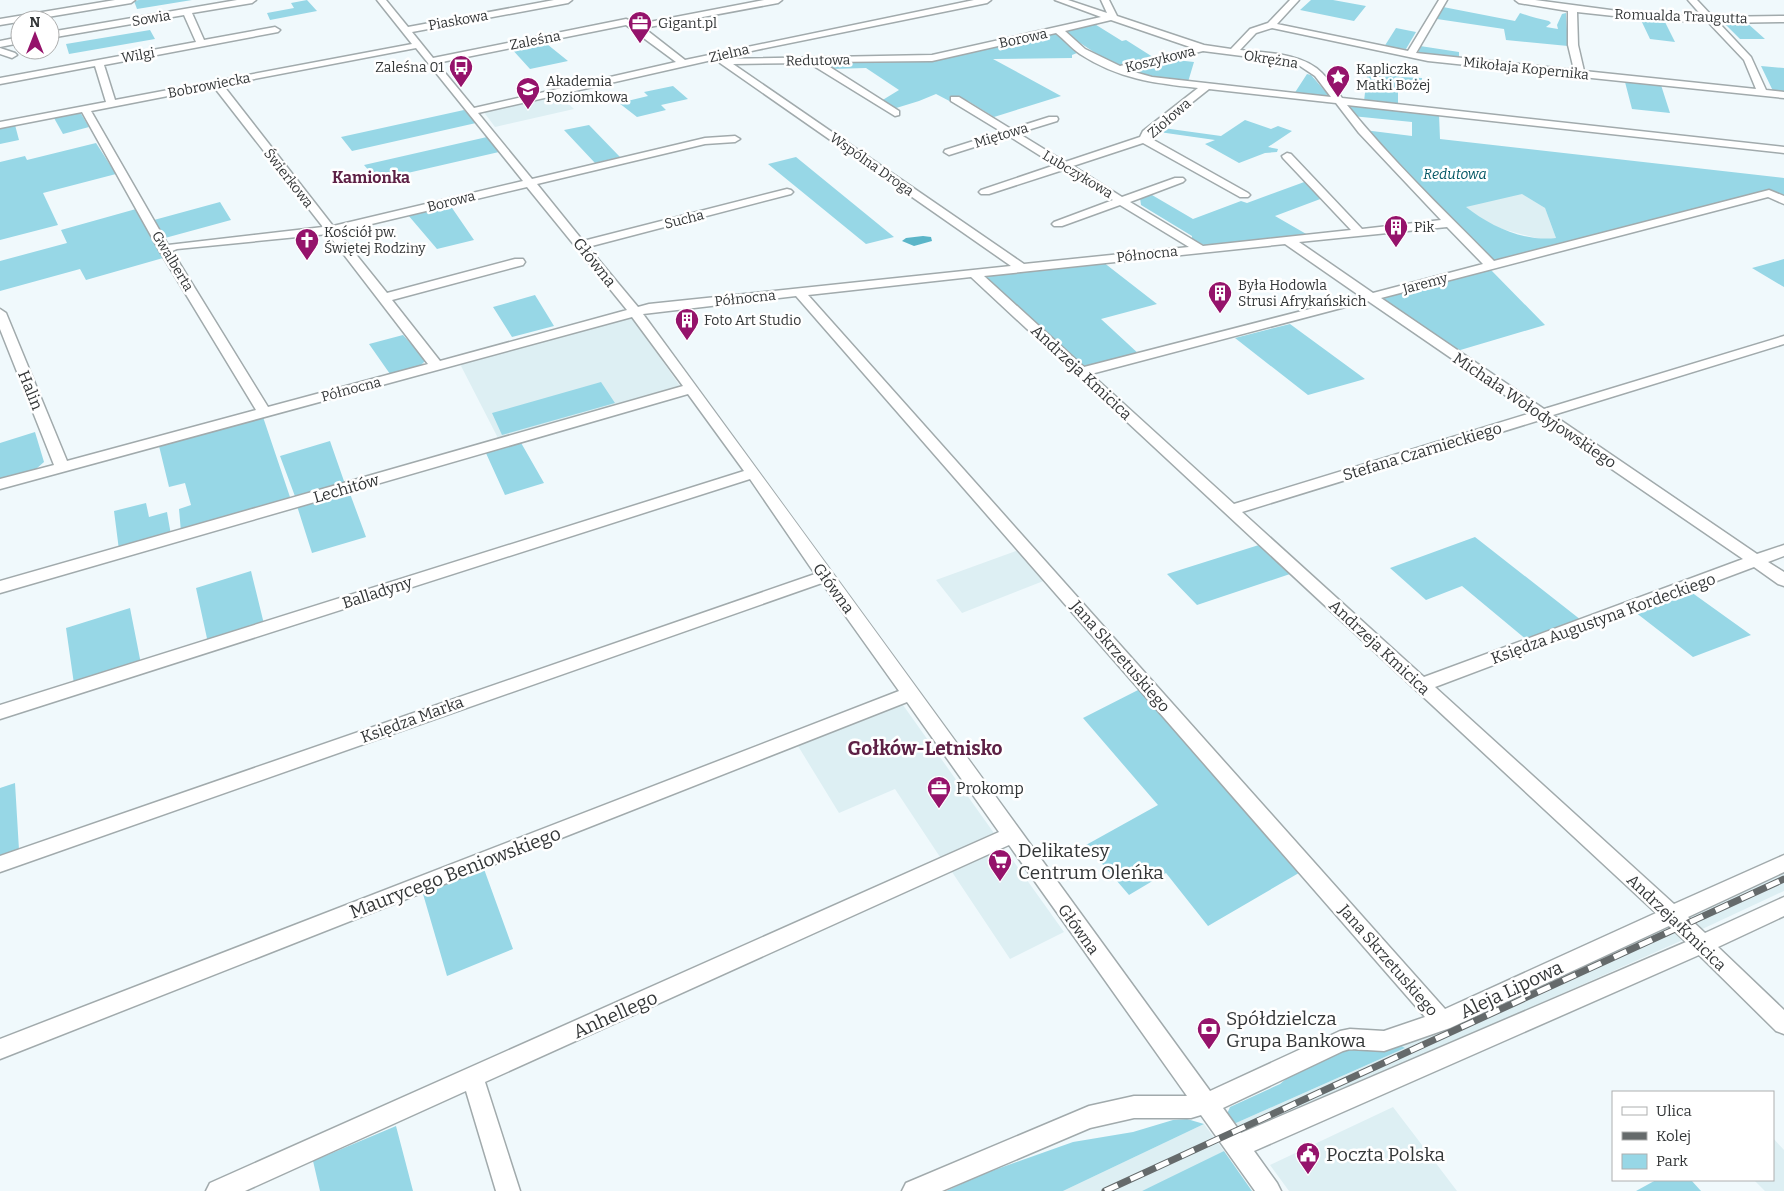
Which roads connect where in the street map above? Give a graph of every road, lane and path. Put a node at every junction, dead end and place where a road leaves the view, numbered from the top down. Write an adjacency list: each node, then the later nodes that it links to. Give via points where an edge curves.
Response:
1 (131, 0): 18 (street)
2 (252, 0): 14 (street, Sowia)
3 (381, 0): 22 (street, Główna)
4 (568, 0): 22 (street, Piaskowa)
5 (778, 0): 20 (street, Zaleśna)
6 (987, 0): 31 (street, Zielna)
7 (1059, 0): 15 (street, Okrężna)
8 (1106, 0): 15 (street)
9 (1294, 0): 19 (street)
10 (1442, 0): 29 (street)
11 (1519, 0): 13 (street, Romualda Traugutta)
12 (1692, 0): 17 (street)
13 (1572, 9): 17 (street, Romualda Traugutta); 38 (street, via 1573,45)
14 (187, 12): 24 (street, Sowia); 25 (street)
15 (1113, 17): 23 (street, Borowa); 27 (street, Okrężna)
16 (1784, 19): 17 (street, Romualda Traugutta)
17 (1712, 20): 42 (street, via 1748,60)
18 (0, 22)
19 (1271, 25): 28 (street, via 1253,31); 29 (street, Mikołaja Kopernika)
20 (638, 27): 33 (street, Zaleśna, via 623,23); 36 (street)
21 (276, 30): 25 (street, Wilgi)
22 (407, 30): 26 (street, Główna)
23 (1059, 30): 30 (street, Borowa); 37 (street, via 1082,51)
24 (60, 33)
25 (200, 43): 35 (street, Wilgi)
26 (419, 45): 33 (street, Główna); 40 (street, Bobrowiecka)
27 (1203, 48): 28 (street, Okrężna); 37 (street, Koszykowa)
28 (1232, 53): 45 (street, Okrężna, via 1282,58 1304,64 1318,74)
29 (1410, 55): 38 (street, Mikołaja Kopernika)
30 (932, 58): 32 (street, Redutowa)
31 (703, 59): 34 (street, Redutowa); 36 (street, Zielna)
32 (810, 60): 34 (street, Redutowa); 49 (street)
33 (432, 61): 48 (street, Główna)
34 (723, 61): 76 (street, Wspólna Droga)
35 (98, 62): 39 (street, Wilgi); 46 (street)
36 (684, 64): 48 (street, Zielna)
37 (1117, 70): 41 (street, via 1138,78)
38 (1580, 74): 42 (street, Mikołaja Kopernika)
39 (0, 81)
40 (216, 83): 46 (street, Bobrowiecka); 68 (street, Świerkowa)
41 (1207, 86): 45 (street); 54 (street, Ziołowa, via 1147,133)
42 (1762, 92): 43 (street, Mikołaja Kopernika)
43 (1784, 95)
44 (955, 99): 52 (street, Lubczykowa)
45 (1338, 100): 55 (street); 66 (street, Okrężna)
46 (111, 103): 47 (street, Bobrowiecka)
47 (85, 109): 51 (street, Bobrowiecka); 73 (street, Gwalberta)
48 (472, 111): 60 (street, Główna)
49 (895, 113)
50 (1054, 119): 52 (street, Miętowa)
51 (0, 125)
52 (1009, 133): 56 (street, Miętowa); 58 (street, Lubczykowa)
53 (735, 139): 60 (street, Borowa, via 705,141)
54 (1144, 139): 58 (street, Ziołowa); 63 (street)
55 (1784, 150)
56 (949, 152)
57 (1287, 156): 69 (street)
58 (1064, 165): 62 (street, Ziołowa); 64 (street, Lubczykowa)
59 (1179, 180): 64 (street)
60 (531, 182): 68 (street, Borowa); 71 (street, Główna)
61 (787, 192): 71 (street, Sucha)
62 (985, 192)
63 (1244, 195)
64 (1123, 201): 67 (street); 72 (street, Lubczykowa)
65 (1784, 202): 75 (street, Jaremy, via 1768,193)
66 (1449, 223): 69 (street, Północna); 75 (street, Okrężna)
67 (1058, 224)
68 (330, 230): 73 (street, Borowa, via 185,245); 80 (street, Świerkowa)
69 (1359, 232): 70 (street, Północna)
70 (1286, 239): 72 (street, Północna); 79 (street, Michała Wołodyjowskiego)
71 (582, 245): 81 (street, Główna)
72 (1200, 249): 76 (street, Północna)
73 (165, 250): 87 (street, Gwalberta)
74 (519, 262): 80 (street)
75 (1492, 266): 79 (street, Jaremy)
76 (1020, 267): 77 (street, Północna)
77 (973, 273): 78 (street, Północna); 85 (street, Andrzeja Kmicica)
78 (799, 292): 81 (street, Północna); 107 (street, Jana Skrzetuskiego)
79 (1372, 297): 85 (street, Jaremy); 88 (street, Michała Wołodyjowskiego)
80 (384, 298): 84 (street, Świerkowa)
81 (635, 312): 84 (street, Północna); 86 (street, Główna)
82 (0, 313): 89 (street, Halin)
83 (1784, 340): 88 (street, Stefana Czarnieckiego)
84 (437, 366): 87 (street, Północna)
85 (1082, 372): 92 (street, Andrzeja Kmicica)
86 (692, 388): 90 (street, Główna); 97 (street, Lechitów)
87 (264, 412): 89 (street, Północna)
88 (1542, 414): 92 (street, Stefana Czarnieckiego); 94 (street, Michała Wołodyjowskiego)
89 (62, 466): 91 (street, Północna)
90 (753, 473): 95 (street, Główna); 100 (street, Balladyny)
91 (0, 484)
92 (1231, 510): 98 (street, Andrzeja Kmicica)
93 (1784, 550): 94 (street, Księdza Augustyna Kordeckiego)
94 (1755, 560): 96 (street, Michała Wołodyjowskiego); 98 (street, Księdza Augustyna Kordeckiego)
95 (825, 576): 99 (street, Główna); 103 (street, Księdza Marka)
96 (1784, 580)
97 (0, 588)
98 (1421, 685): 105 (street, Andrzeja Kmicica)
99 (909, 694): 101 (street, Główna); 109 (street, Maurycego Beniowskiego)
100 (0, 712)
101 (1012, 835): 110 (street, Anhellego); 111 (street, Główna)
102 (1784, 863): 105 (street, Aleja Lipowa)
103 (0, 864)
104 (1784, 906): 106 (street, Aleja Lipowa)
105 (1671, 914): 106 (street, Andrzeja Kmicica); 107 (street, Aleja Lipowa)
106 (1701, 945): 108 (street, Andrzeja Kmicica); 112 (street, Aleja Lipowa)
107 (1442, 1021): 111 (street, Aleja Lipowa, via 1384,1041 1340,1041)
108 (1784, 1024)
109 (0, 1049)
110 (472, 1078): 113 (street, Anhellego); 114 (street)
111 (1204, 1103): 112 (street, Główna); 115 (street, via 1179,1108 1125,1108 1089,1117)
112 (1237, 1147): 116 (street, Główna)
113 (218, 1191)
114 (508, 1191)
115 (914, 1191)
116 (1268, 1191)

